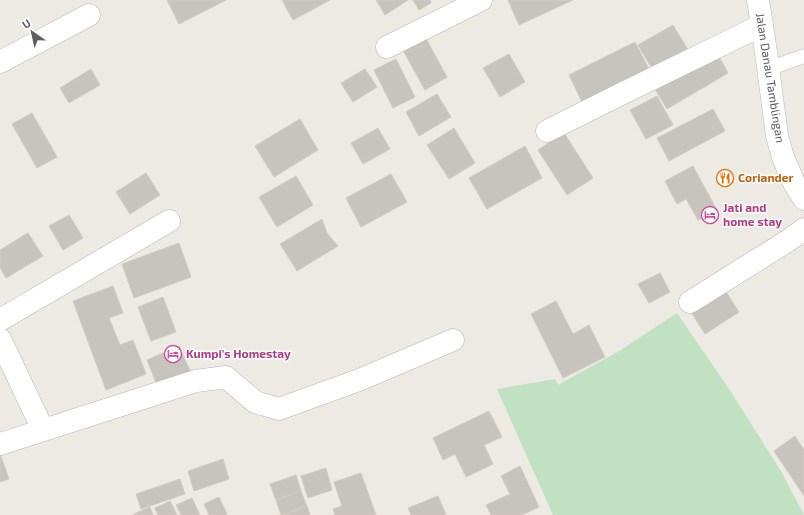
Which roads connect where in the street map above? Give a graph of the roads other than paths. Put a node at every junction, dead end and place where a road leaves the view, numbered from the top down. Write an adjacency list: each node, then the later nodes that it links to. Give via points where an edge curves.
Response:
1 (481, 0): 5 (street)
2 (758, 0): 4 (street, Jalan Danau Tamblingan)
3 (89, 15): 7 (street)
4 (762, 25): 8 (street, Jalan Danau Tamblingan); 9 (street)
5 (387, 47)
6 (804, 56): 8 (lane)
7 (0, 62)
8 (768, 69): 10 (street, Jalan Danau Tamblingan, via 777,136 794,183)
9 (547, 131)
10 (804, 199)
11 (169, 221): 14 (street)
12 (804, 229): 13 (street)
13 (690, 302)
14 (0, 320)
15 (0, 339): 17 (street)
16 (453, 340): 17 (street, via 359,380 279,409 255,402 226,376 196,381)
17 (44, 430): 18 (street)
18 (0, 444)

